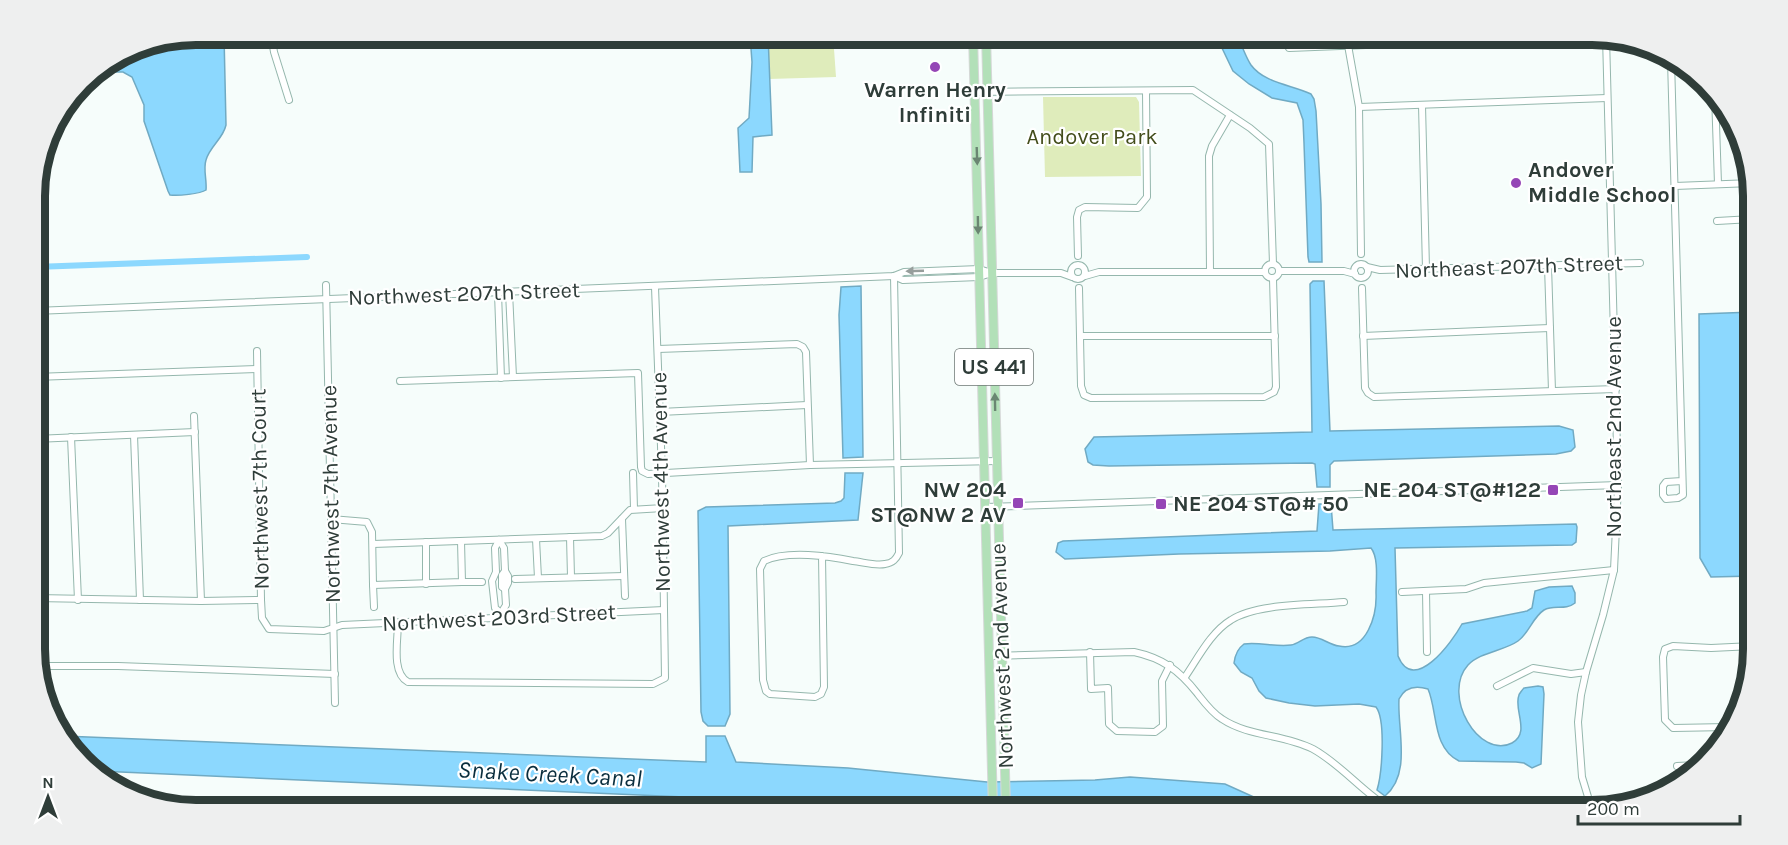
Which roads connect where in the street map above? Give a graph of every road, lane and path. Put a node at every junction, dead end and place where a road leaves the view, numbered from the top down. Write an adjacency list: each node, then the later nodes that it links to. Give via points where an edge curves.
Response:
1 (273, 45): 13 (street)
2 (973, 45): 11 (main road, Northwest 2nd Avenue / US 441)
3 (986, 45): 9 (main road, Northwest 2nd Avenue / US 441)
4 (1287, 45): 6 (street)
5 (1374, 45): 6 (street)
6 (1349, 46): 15 (street)
7 (1606, 46): 12 (street, Northeast 2nd Avenue)
8 (1671, 68): 20 (street)
9 (987, 91): 10 (street); 11 (street); 40 (main road, Northwest 2nd Avenue / US 441)
10 (1146, 91): 17 (street, via 1193,90); 24 (street, via 1147,197 1138,208 1079,210)
11 (975, 92): 39 (main road, Northwest 2nd Avenue / US 441, one-way to 39)
12 (1607, 98): 14 (street); 27 (street, Northeast 2nd Avenue)
13 (289, 100)
14 (1422, 105): 15 (street); 32 (street)
15 (1359, 107): 23 (street)
16 (1716, 109): 19 (street)
17 (1230, 115): 26 (street, via 1269,144); 37 (street, via 1209,156)
18 (1742, 183): 19 (street)
19 (1718, 184): 20 (street)
20 (1675, 186): 85 (street)
21 (1743, 219): 22 (street)
22 (1717, 220)
23 (1361, 254): 28 (street); 35 (street)
24 (1078, 256): 30 (street); 31 (street)
25 (1640, 263): 27 (street, Northeast 207th Street)
26 (1273, 264): 34 (street); 38 (street)
27 (1613, 264): 29 (street, Northeast 207th Street); 70 (street, Northeast 2nd Avenue)
28 (1366, 266): 33 (street, Northeast 207th Street); 35 (street); 43 (street)
29 (1548, 266): 32 (street, Northeast 207th Street); 55 (street)
30 (1074, 267): 31 (street); 41 (street, Northwest 207th Street); 45 (street)
31 (1084, 267): 36 (street); 44 (street)
32 (1426, 269): 33 (street, Northeast 207th Street)
33 (1379, 270): 43 (street, Northeast 207th Street)
34 (1280, 271): 35 (street); 46 (street)
35 (1356, 271): 43 (street); 50 (street)
36 (1096, 272): 37 (street); 44 (street)
37 (1210, 272): 38 (street)
38 (1265, 272): 46 (street)
39 (979, 273): 40 (street, Northwest 207th Street); 42 (street, Northwest 207th Street, via 904,272); 79 (main road, Northwest 2nd Avenue / US 441)
40 (992, 273): 41 (street, Northwest 207th Street); 80 (main road, Northwest 2nd Avenue / US 441, one-way to 40)
41 (1061, 273): 45 (street, Northwest 207th Street)
42 (894, 276): 48 (street, Northwest 207th Street); 81 (street)
43 (1366, 276): 50 (street)
44 (1084, 277): 45 (street); 49 (street)
45 (1073, 278): 49 (street)
46 (1273, 279): 57 (street)
47 (326, 285): 53 (street, Northwest 7th Avenue)
48 (655, 287): 51 (street, Northwest 207th Street); 61 (street, Northwest 4th Avenue)
49 (1079, 288): 56 (street)
50 (1362, 288): 58 (street)
51 (509, 292): 52 (street, Northwest 207th Street); 60 (street)
52 (498, 293): 53 (street, Northwest 207th Street); 59 (street)
53 (326, 299): 54 (street, Northwest 207th Street); 91 (street, Northwest 7th Avenue)
54 (45, 311)
55 (1550, 328): 58 (street); 71 (street)
56 (1080, 336): 57 (street); 57 (street, via 1081,386 1084,395 1091,398 1264,397 1276,387)
57 (1275, 336)
58 (1363, 336): 71 (street, via 1365,388 1374,397)
59 (499, 341): 60 (street); 63 (street)
60 (511, 341): 64 (street)
61 (658, 349): 72 (street, via 797,344 806,352); 73 (street, Northwest 4th Avenue)
62 (257, 351): 65 (street, Northwest 7th Court)
63 (500, 354): 64 (street); 68 (street)
64 (512, 354): 67 (street)
65 (257, 369): 66 (street); 117 (street, Northwest 7th Court)
66 (45, 377)
67 (513, 377): 68 (street); 84 (street, via 638,373 640,467 652,474)
68 (501, 378): 69 (street)
69 (400, 381)
70 (1616, 389): 71 (street); 86 (street, Northeast 2nd Avenue)
71 (1552, 391)
72 (807, 405): 73 (street); 82 (street)
73 (660, 412): 84 (street, Northwest 4th Avenue)
74 (194, 416): 75 (street)
75 (195, 432): 76 (street); 118 (street)
76 (134, 435): 77 (street); 116 (street)
77 (71, 438): 78 (street); 115 (street)
78 (45, 439)
79 (984, 461): 80 (street); 81 (street); 87 (main road, Northwest 2nd Avenue / US 441)
80 (997, 461): 88 (main road, Northwest 2nd Avenue / US 441)
81 (898, 463): 82 (street); 99 (street, via 900,546 895,560 879,565)
82 (810, 465): 84 (street)
83 (633, 473): 90 (street)
84 (662, 473): 89 (street, Northwest 4th Avenue)
85 (1682, 481)
86 (1618, 485): 88 (street); 100 (street, Northeast 2nd Avenue)
87 (986, 507): 88 (street); 130 (main road, Northwest 2nd Avenue / US 441)
88 (998, 507): 129 (main road, Northwest 2nd Avenue / US 441)
89 (663, 508): 90 (street); 121 (street, Northwest 4th Avenue)
90 (634, 509): 92 (street)
91 (332, 519): 98 (street, via 367,522); 125 (street, Northwest 7th Avenue)
92 (622, 519): 93 (street, via 602,536); 103 (street)
93 (570, 537): 94 (street); 104 (street)
94 (536, 539): 95 (street); 105 (street)
95 (499, 540): 96 (street); 101 (street, via 504,548); 102 (street, via 495,548)
96 (461, 541): 97 (street); 107 (street)
97 (426, 542): 98 (street); 109 (street)
98 (373, 544): 110 (street)
99 (822, 556): 99 (street, via 772,557 760,569 763,680 766,691 775,695 815,697 824,687)
100 (1614, 570): 111 (street); 133 (street, Northeast 2nd Avenue)
101 (505, 571): 102 (street); 122 (street, via 506,605)
102 (496, 572): 122 (street, via 492,586 495,608)
103 (624, 576): 104 (street); 113 (street)
104 (571, 577): 105 (street)
105 (538, 578): 106 (street)
106 (515, 579)
107 (462, 582): 108 (street); 109 (street)
108 (482, 582)
109 (426, 584): 110 (street)
110 (373, 585): 120 (street)
111 (1426, 591): 112 (street); 128 (street)
112 (1402, 592)
113 (625, 596)
114 (45, 598): 115 (street)
115 (78, 600): 116 (street)
116 (140, 600): 118 (street)
117 (261, 600): 118 (street); 124 (street, Northwest 7th Court)
118 (201, 601)
119 (1344, 602): 135 (street, via 1256,609 1230,620)
120 (374, 607)
121 (664, 610): 122 (street, Northwest 203rd Street); 123 (street, Northwest 4th Avenue, via 665,678 653,684 408,682 398,669)
122 (501, 616): 123 (street, Northwest 203rd Street)
123 (398, 623): 125 (street, Northwest 203rd Street)
124 (266, 626): 125 (street, Northwest 203rd Street, via 274,630 308,631)
125 (334, 627): 134 (street, Northwest 7th Avenue)
126 (1743, 647): 138 (street, via 1665,649 1665,720 1673,728)
127 (1089, 652): 129 (street); 131 (street, via 1134,651); 131 (street, via 1091,689 1108,688 1109,724 1117,731 1155,732 1162,726 1162,681)
128 (1427, 652)
129 (1002, 655): 130 (street); 140 (main road, Northwest 2nd Avenue / US 441)
130 (990, 656): 139 (main road, Northwest 2nd Avenue / US 441)
131 (1170, 665): 135 (street)
132 (46, 666): 134 (street)
133 (1586, 672): 136 (street, via 1571,674 1533,668); 146 (street, Northeast 2nd Avenue, via 1578,722 1582,777)
134 (335, 674): 137 (street, Northwest 7th Avenue)
135 (1185, 677): 145 (street, via 1220,719 1244,730 1293,740 1311,748)
136 (1497, 686)
137 (335, 703)
138 (1721, 727)
139 (992, 730): 140 (street); 143 (main road, Northwest 2nd Avenue / US 441)
140 (1004, 730): 144 (main road, Northwest 2nd Avenue / US 441)
141 (1677, 766): 142 (street)
142 (1687, 767)
143 (993, 800)
144 (1006, 800)
145 (1376, 800)
146 (1589, 800)

